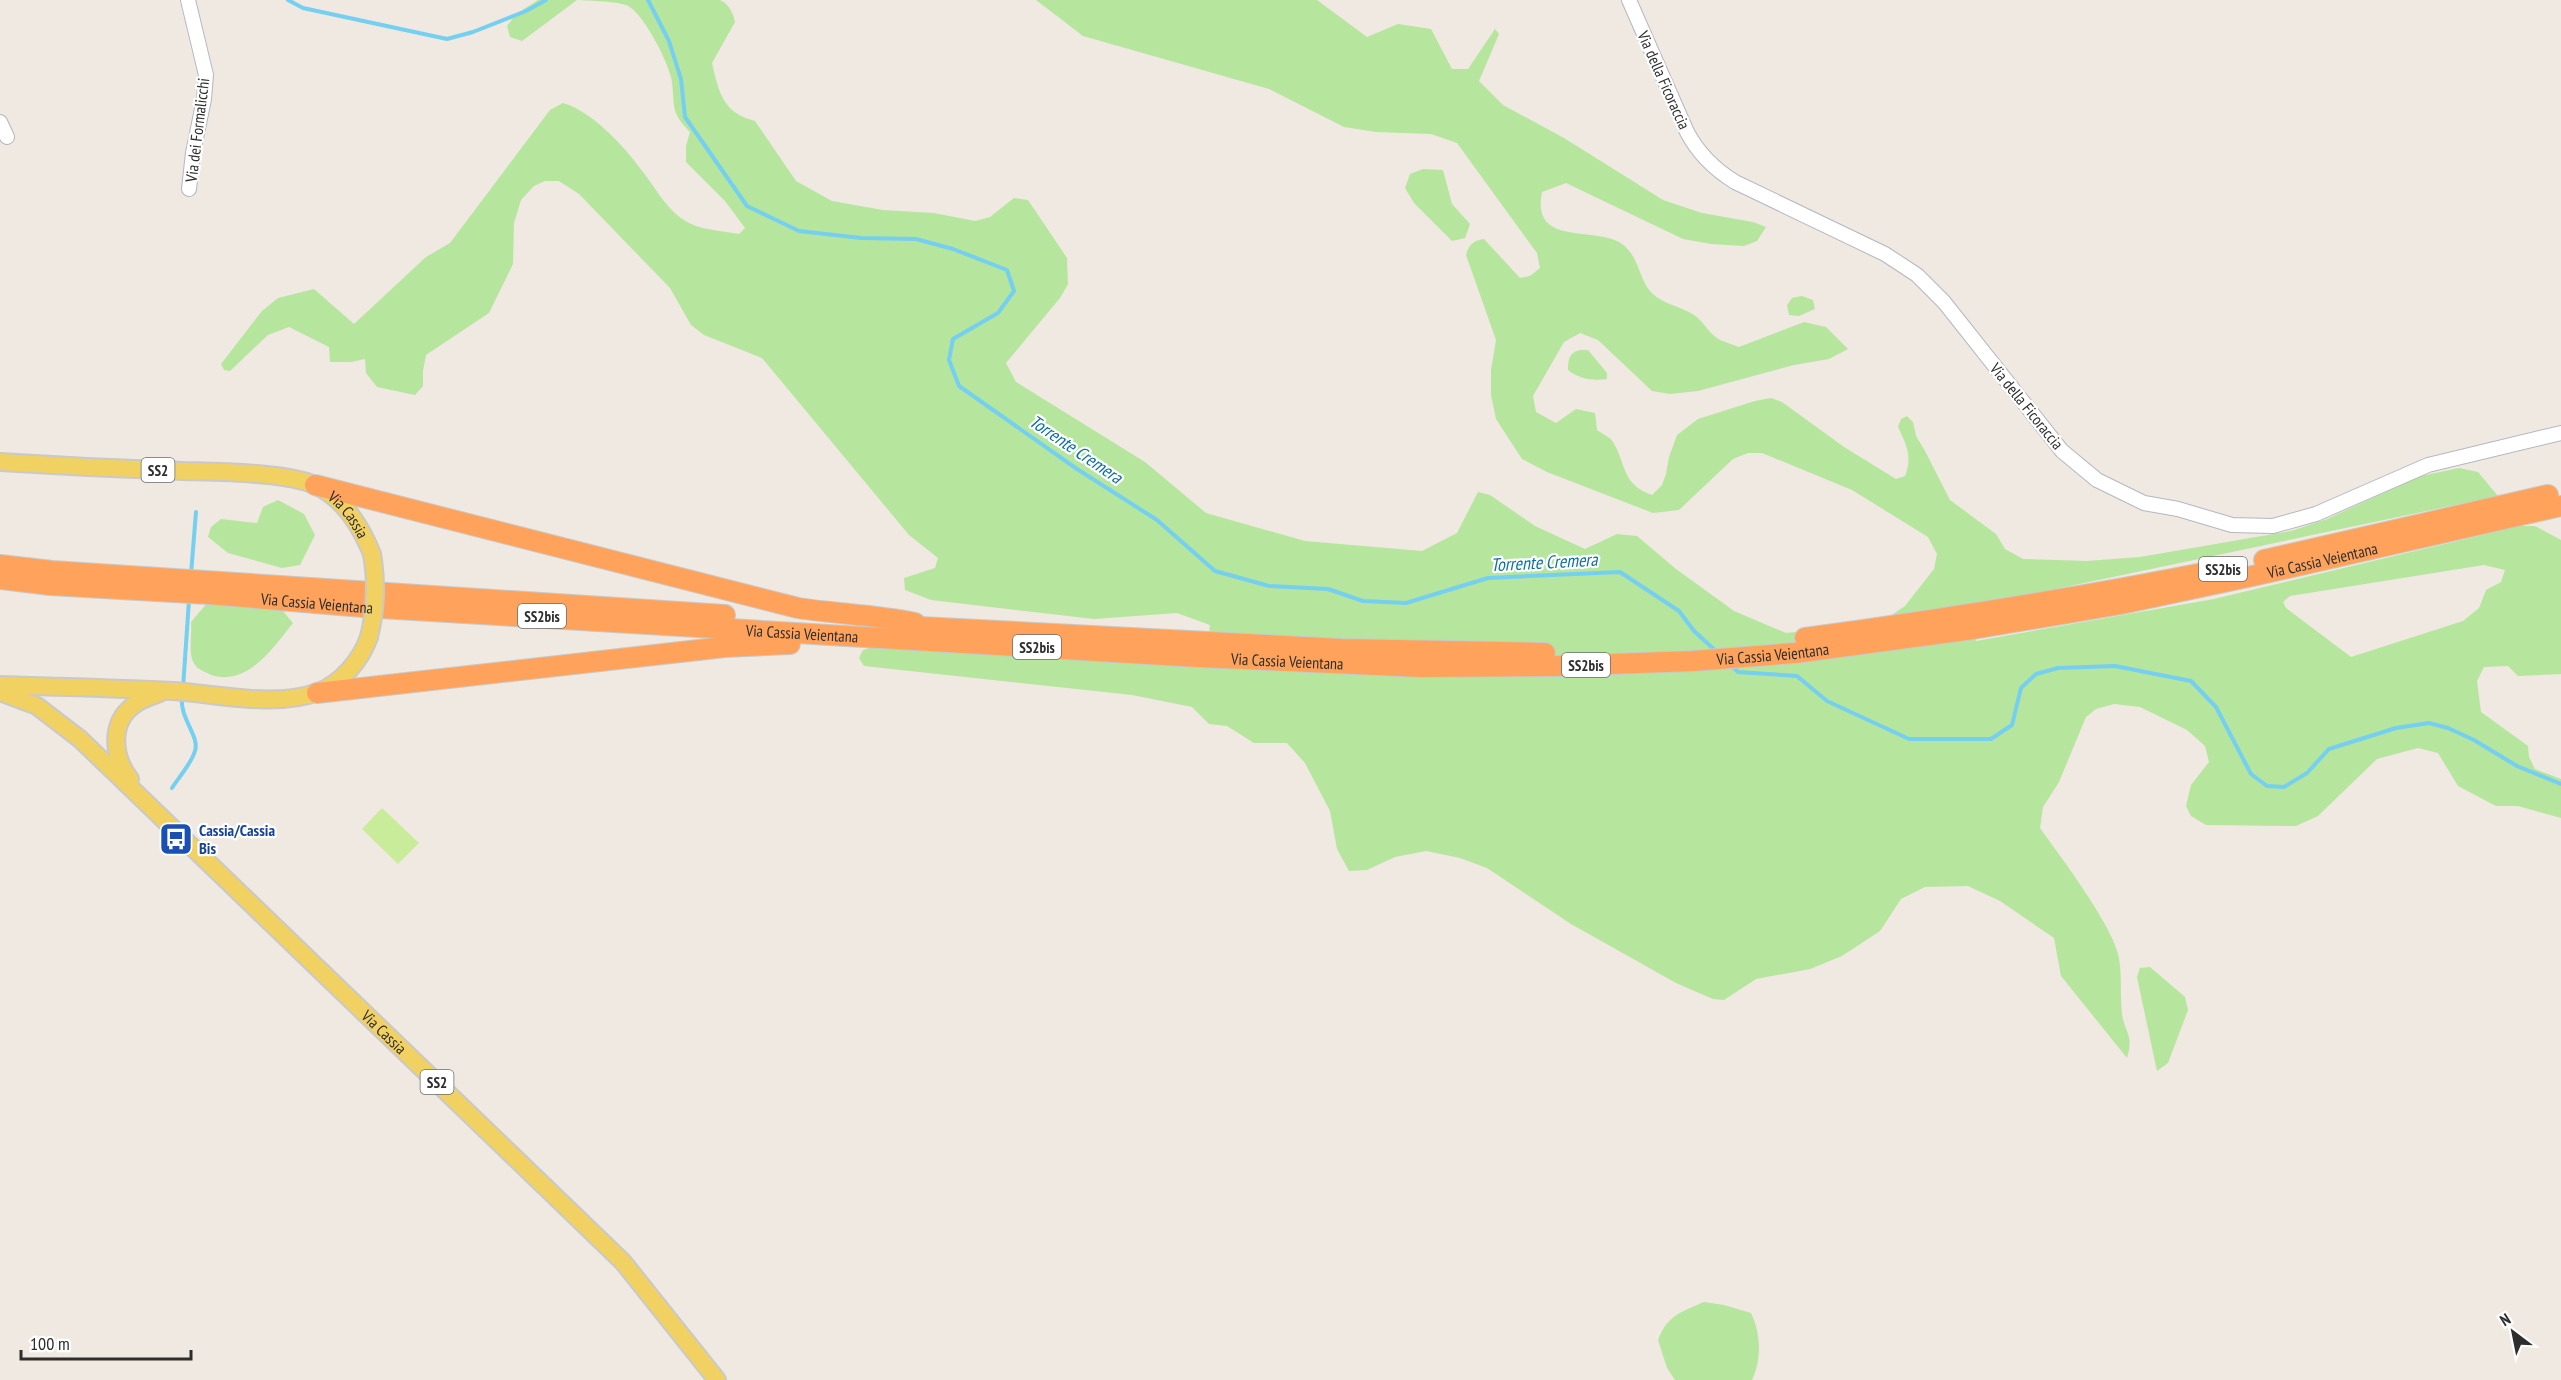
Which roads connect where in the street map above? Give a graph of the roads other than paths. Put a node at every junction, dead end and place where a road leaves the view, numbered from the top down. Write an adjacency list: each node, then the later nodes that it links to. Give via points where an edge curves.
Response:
1 (188, 0): 5 (street, Via dei Formalicchi, via 206,75)
2 (1629, 0): 6 (street, Via della Ficoraccia, via 1687,132 1713,166 1735,182 1885,254 1917,275 1944,302 2062,451 2090,475 2131,498 2225,524 2272,526 2316,514 2435,463)
3 (0, 122): 4 (street)
4 (7, 137)
5 (189, 189)
6 (2561, 433)
7 (0, 462): 8 (main road, Via Cassia / SS2, via 244,474)
8 (315, 485): 16 (highway, via 798,608 886,617); 22 (main road, Via Cassia / SS2, bridge, via 339,502 363,533 376,579 375,615 362,652 347,672)
9 (2561, 492): 11 (highway, Via Cassia Veientana / SS2bis)
10 (2561, 506): 11 (highway, Via Cassia Veientana / SS2bis)
11 (2475, 518): 18 (highway, Via Cassia Veientana / SS2bis, via 2257,576 2121,604 1971,622 1795,653 1693,662 1421,667)
12 (0, 565): 14 (highway, Via Cassia Veientana / SS2bis)
13 (0, 579): 14 (highway, Via Cassia Veientana / SS2bis, via 50,585)
14 (182, 586): 15 (highway, Via Cassia Veientana / SS2bis)
15 (209, 587): 16 (highway, Via Cassia Veientana / SS2bis, via 364,592); 17 (highway, Via Cassia Veientana / SS2bis, via 363,607)
16 (936, 627): 18 (highway, Via Cassia Veientana / SS2bis)
17 (876, 638): 18 (highway, Via Cassia Veientana / SS2bis); 22 (highway, via 828,646 778,643 726,647)
18 (1197, 649)
19 (0, 685): 20 (main road, Via Cassia / SS2)
20 (177, 691): 22 (main road, Via Cassia / SS2, via 270,699 296,699); 23 (main road, Via Cassia / SS2, via 134,705 118,728 117,757)
21 (0, 692): 23 (main road, Via Cassia / SS2, via 37,706 56,719)
22 (317, 693)
23 (141, 798): 24 (main road, Via Cassia / SS2, via 623,1262)
24 (717, 1380)

